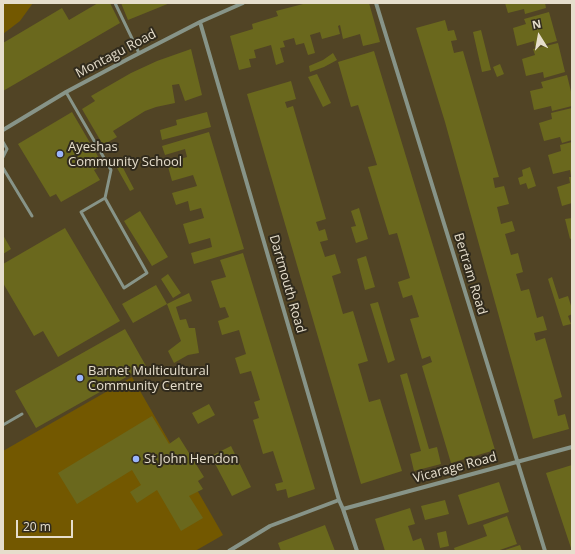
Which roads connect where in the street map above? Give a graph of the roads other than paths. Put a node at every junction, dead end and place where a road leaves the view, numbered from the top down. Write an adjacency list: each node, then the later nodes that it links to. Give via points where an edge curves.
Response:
1 (115, 3): 5 (lane)
2 (242, 3): 4 (street, Montagu Road)
3 (376, 3): 16 (street, Bertram Road)
4 (200, 22): 5 (street, Montagu Road); 17 (street, Dartmouth Road)
5 (139, 53): 6 (street, Montagu Road)
6 (66, 92): 7 (street, Montagu Road); 11 (lane, via 111,170)
7 (3, 130)
8 (3, 142): 9 (lane, via 7,149)
9 (3, 157)
10 (3, 168): 12 (lane)
11 (105, 198): 11 (lane, via 147,273 124,288 81,212)
12 (32, 216)
13 (22, 414): 14 (lane)
14 (3, 425)
15 (572, 447): 16 (street, Vicarage Road)
16 (517, 462): 18 (street, Vicarage Road); 21 (street, Bertram Road)
17 (339, 500): 18 (street, Dartmouth Road); 19 (street, via 270,526)
18 (343, 509): 20 (street, Dartmouth Road)
19 (229, 551)
20 (357, 551)
21 (545, 551)

